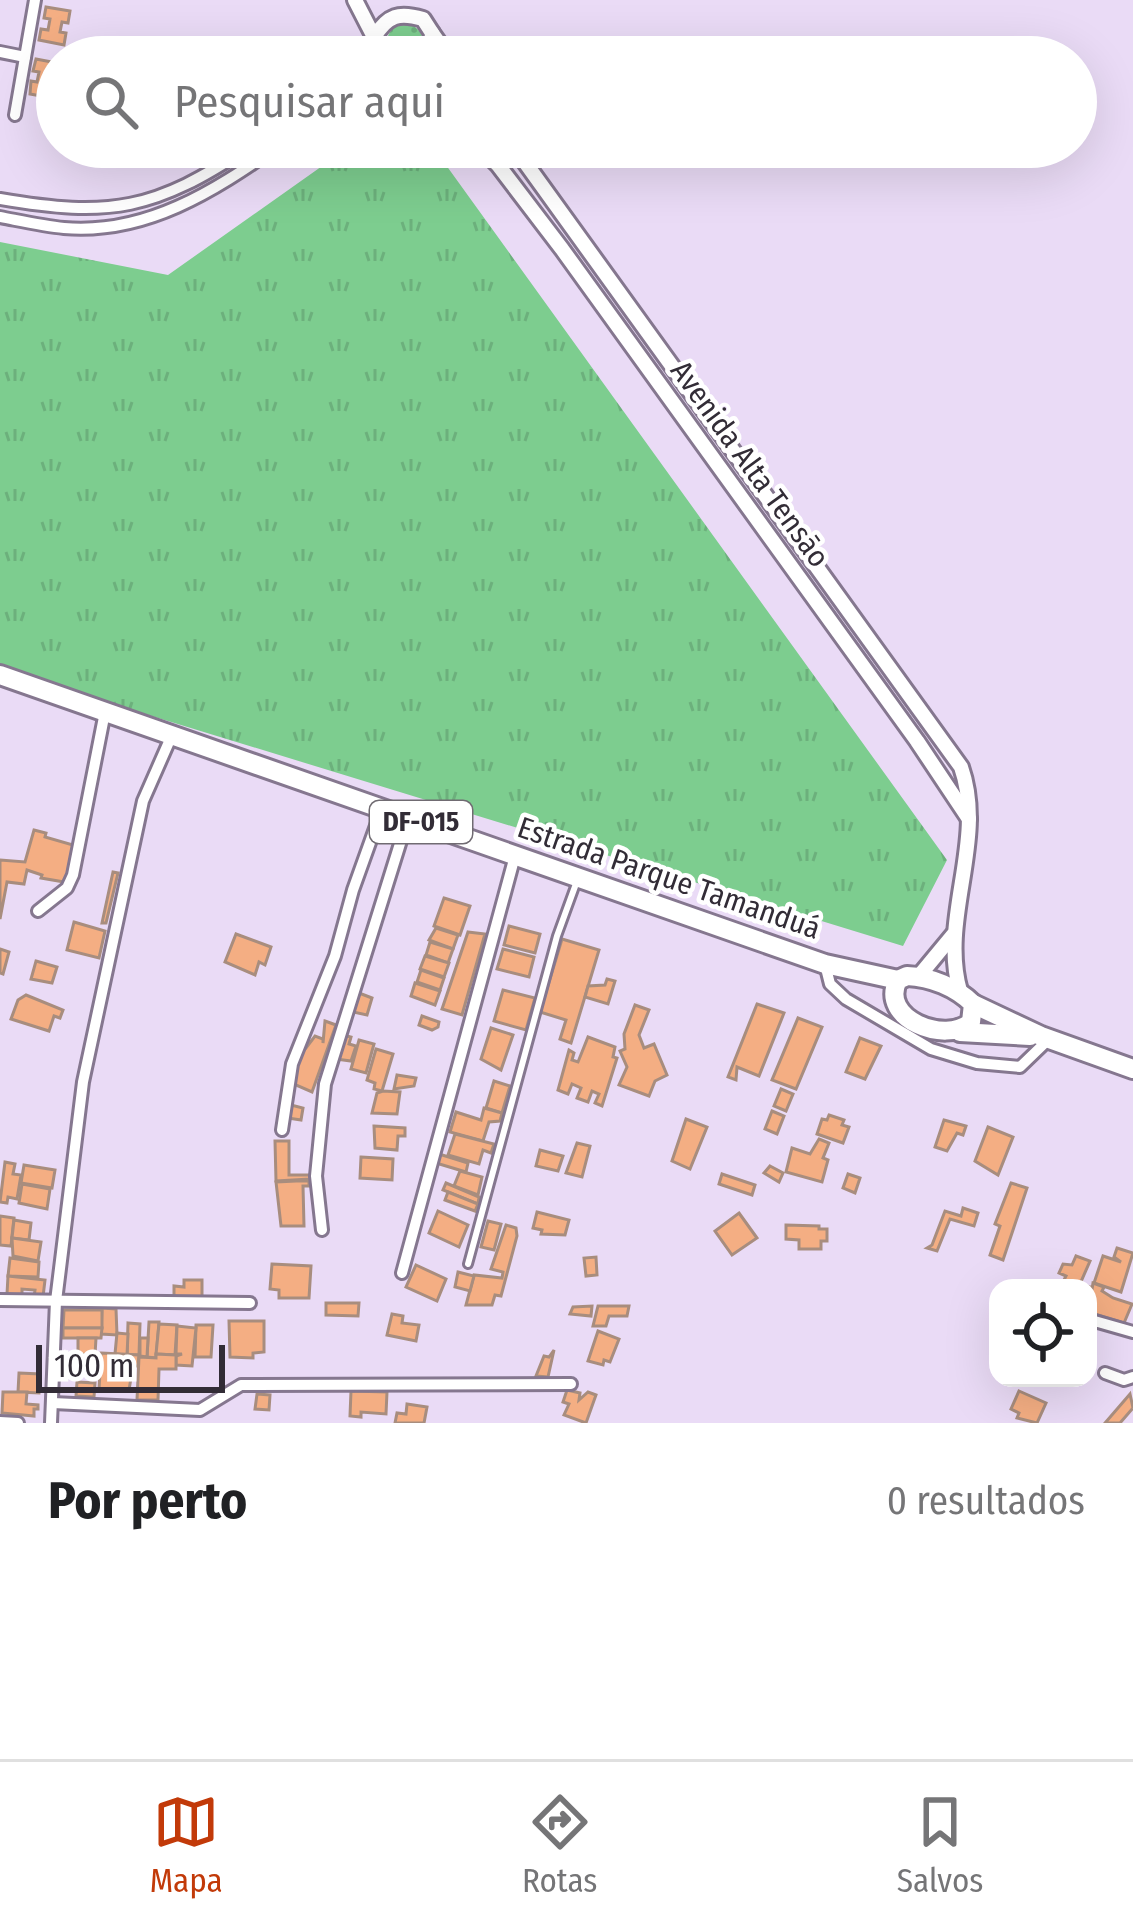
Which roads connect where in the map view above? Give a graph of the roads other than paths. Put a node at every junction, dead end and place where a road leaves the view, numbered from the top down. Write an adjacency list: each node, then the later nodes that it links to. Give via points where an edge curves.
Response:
1 (35, 0): 11 (street)
2 (355, 0): 6 (street)
3 (409, 0): 4 (street)
4 (423, 19): 5 (street); 7 (street, via 403,13 385,20)
5 (432, 33): 8 (street); 9 (street)
6 (373, 36)
7 (375, 36)
8 (432, 36)
9 (434, 36)
10 (0, 52): 11 (street)
11 (25, 57): 12 (street)
12 (15, 115)
13 (217, 168): 17 (street, via 149,200 70,211)
14 (247, 168): 18 (street, via 158,216 110,227)
15 (500, 168): 24 (street, Avenida Alta Tensāo)
16 (529, 168): 24 (street, Avenida Alta Tensāo, via 952,754 968,788)
17 (0, 200)
18 (0, 217)
19 (0, 675): 20 (main road, Estrada Parque Tamanduá / DF-015)
20 (105, 712): 21 (main road, Estrada Parque Tamanduá / DF-015); 27 (street, via 73,875)
21 (172, 735): 22 (main road, Estrada Parque Tamanduá / DF-015); 42 (street, via 143,801 82,1082)
22 (382, 809): 23 (main road, Estrada Parque Tamanduá / DF-015); 37 (street, via 292,1064)
23 (408, 818): 25 (main road, Estrada Parque Tamanduá / DF-015); 38 (street, via 325,1084 316,1176)
24 (969, 819): 28 (street, Avenida Alta Tensāo)
25 (515, 856): 26 (main road, Estrada Parque Tamanduá / DF-015); 40 (street)
26 (578, 878): 29 (main road, Estrada Parque Tamanduá / DF-015); 39 (lane)
27 (38, 910)
28 (956, 931): 30 (street); 32 (street, Avenida Alta Tensāo, via 954,961)
29 (833, 967): 31 (main road, Estrada Parque Tamanduá / DF-015); 33 (main road, Estrada Parque Tamanduá / DF-015); 35 (street, via 830,984 846,999 951,1056 1021,1067)
30 (919, 976): 31 (main road, DF-015); 32 (main road, DF-015)
31 (898, 980): 33 (main road)
32 (966, 998): 34 (main road, via 971,1022); 35 (main road, DF-015)
33 (894, 1003): 34 (main road, DF-015, via 924,1026)
34 (960, 1031): 35 (main road, DF-015)
35 (1045, 1038): 36 (main road, DF-015)
36 (1133, 1069)
37 (282, 1130)
38 (322, 1230)
39 (468, 1264)
40 (402, 1274)
41 (0, 1300): 42 (street)
42 (56, 1301): 43 (street); 49 (street)
43 (250, 1304)
44 (1097, 1322): 45 (street)
45 (1133, 1331)
46 (1106, 1373): 47 (street)
47 (1133, 1377)
48 (571, 1384): 49 (street, via 241,1385 200,1410)
49 (52, 1403): 52 (street)
50 (0, 1422): 51 (street)
51 (18, 1423)
52 (51, 1423)

